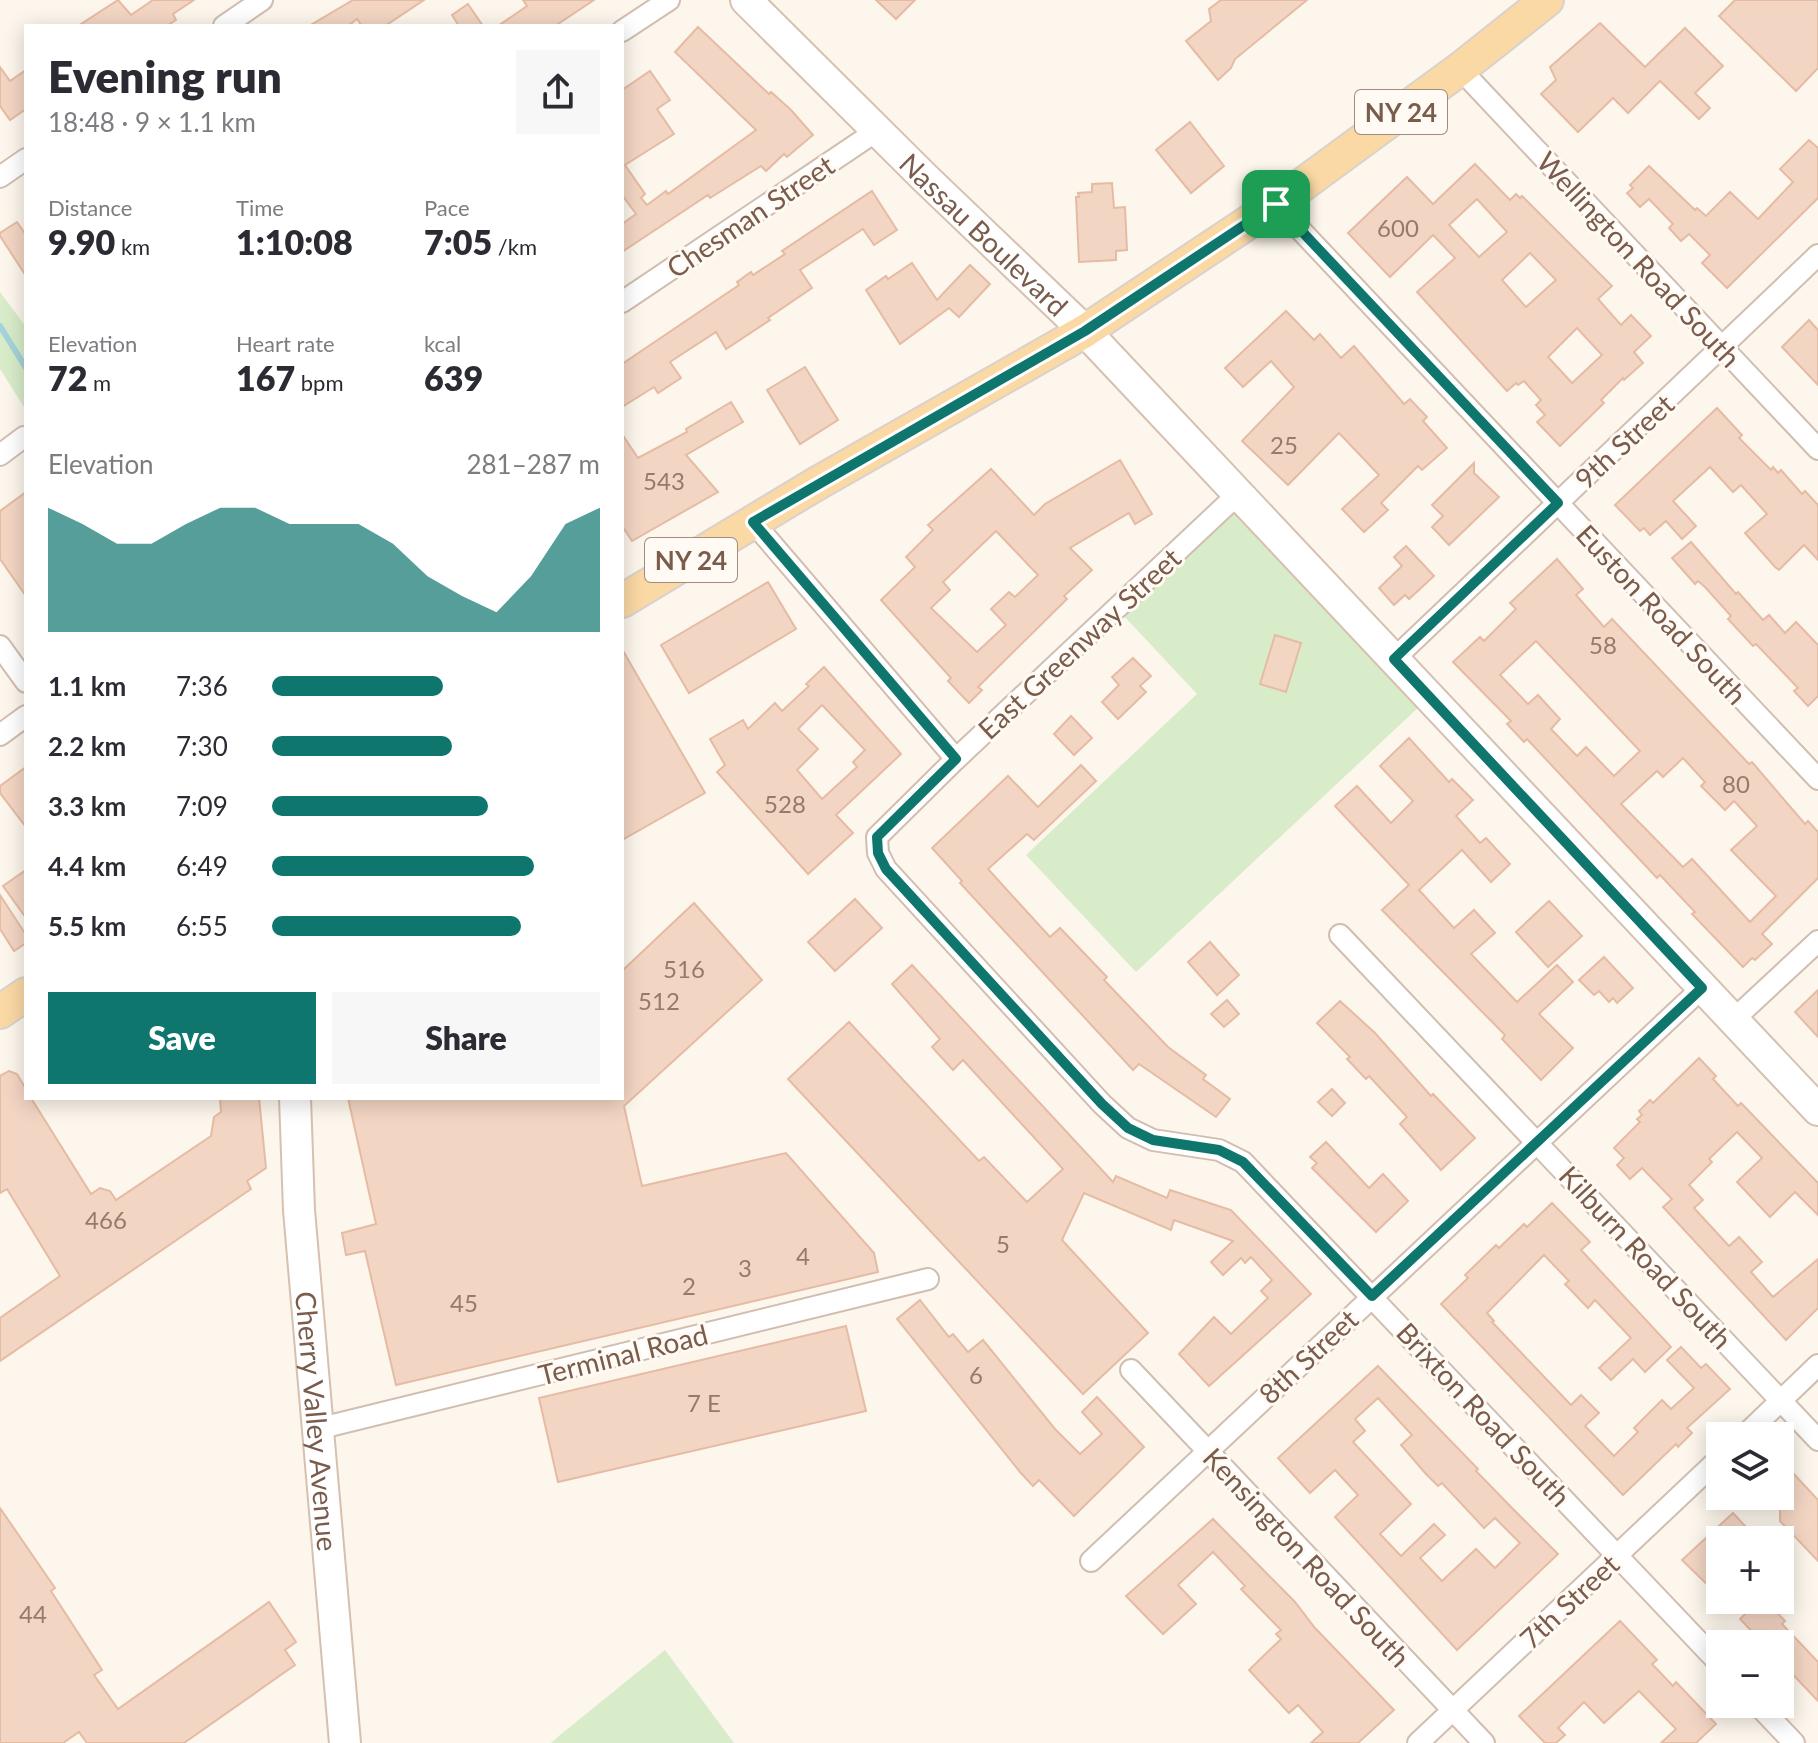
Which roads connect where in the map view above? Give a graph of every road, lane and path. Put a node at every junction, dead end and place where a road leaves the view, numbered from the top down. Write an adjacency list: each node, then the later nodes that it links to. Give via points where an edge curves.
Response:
1 (262, 0): 5 (street)
2 (669, 0): 6 (street)
3 (746, 0): 8 (main road, Nassau Boulevard)
4 (1547, 0): 7 (main road, NY 24)
5 (236, 17)
6 (624, 30)
7 (1460, 69): 11 (main road, NY 24); 15 (street, Wellington Road South)
8 (878, 130): 13 (street, Chesman Street); 14 (main road, Nassau Boulevard)
9 (24, 160): 10 (street)
10 (0, 177)
11 (1276, 204): 14 (main road, NY 24); 20 (street, Euston Road South)
12 (1818, 255): 15 (street, 9th Street)
13 (624, 301)
14 (1085, 331): 19 (main road, Nassau Boulevard); 21 (main road, NY 24)
15 (1722, 348): 17 (street, Wellington Road South); 20 (street, 9th Street)
16 (24, 437): 18 (street)
17 (1818, 449)
18 (0, 455)
19 (1238, 494): 24 (main road, Nassau Boulevard); 28 (street, East Greenway Street)
20 (1558, 503): 24 (street, 9th Street); 29 (street, Euston Road South)
21 (753, 522): 22 (main road, NY 24); 28 (street)
22 (624, 595)
23 (0, 646): 25 (street)
24 (1394, 659): 33 (main road, Nassau Boulevard)
25 (24, 679)
26 (24, 717): 27 (street)
27 (0, 735)
28 (956, 759): 30 (street, East Greenway Street, via 877,837)
29 (1818, 779)
30 (886, 869): 41 (street, Brixton Road South, via 1128,1128 1153,1140 1219,1150 1243,1162)
31 (1340, 935): 39 (street, Kilburn Road South)
32 (1818, 941): 36 (street)
33 (1702, 988): 36 (main road, Nassau Boulevard); 39 (street, 8th Street)
34 (24, 995): 35 (main road)
35 (0, 1012)
36 (1732, 1021): 38 (main road, Nassau Boulevard)
37 (295, 1100): 46 (main road, Cherry Valley Avenue)
38 (1818, 1110)
39 (1537, 1141): 41 (street, 8th Street); 44 (street, Kilburn Road South)
40 (928, 1279): 46 (street, Terminal Road)
41 (1372, 1296): 48 (street, 8th Street); 50 (street, Brixton Road South)
42 (1818, 1365): 44 (street)
43 (1131, 1370): 48 (street, Kensington Road South)
44 (1781, 1401): 45 (street); 47 (street, Kilburn Road South)
45 (1759, 1422)
46 (317, 1429): 55 (main road, Cherry Valley Avenue)
47 (1818, 1440)
48 (1207, 1451): 51 (street, 8th Street); 53 (street, Kensington Road South)
49 (1706, 1471): 50 (street, 7th Street)
50 (1617, 1556): 52 (street, Brixton Road South); 53 (street, 7th Street)
51 (1091, 1561)
52 (1706, 1649)
53 (1453, 1711): 56 (street, 7th Street); 57 (street, Kensington Road South)
54 (1770, 1718): 58 (street)
55 (345, 1743)
56 (1418, 1743)
57 (1484, 1743)
58 (1794, 1743)

